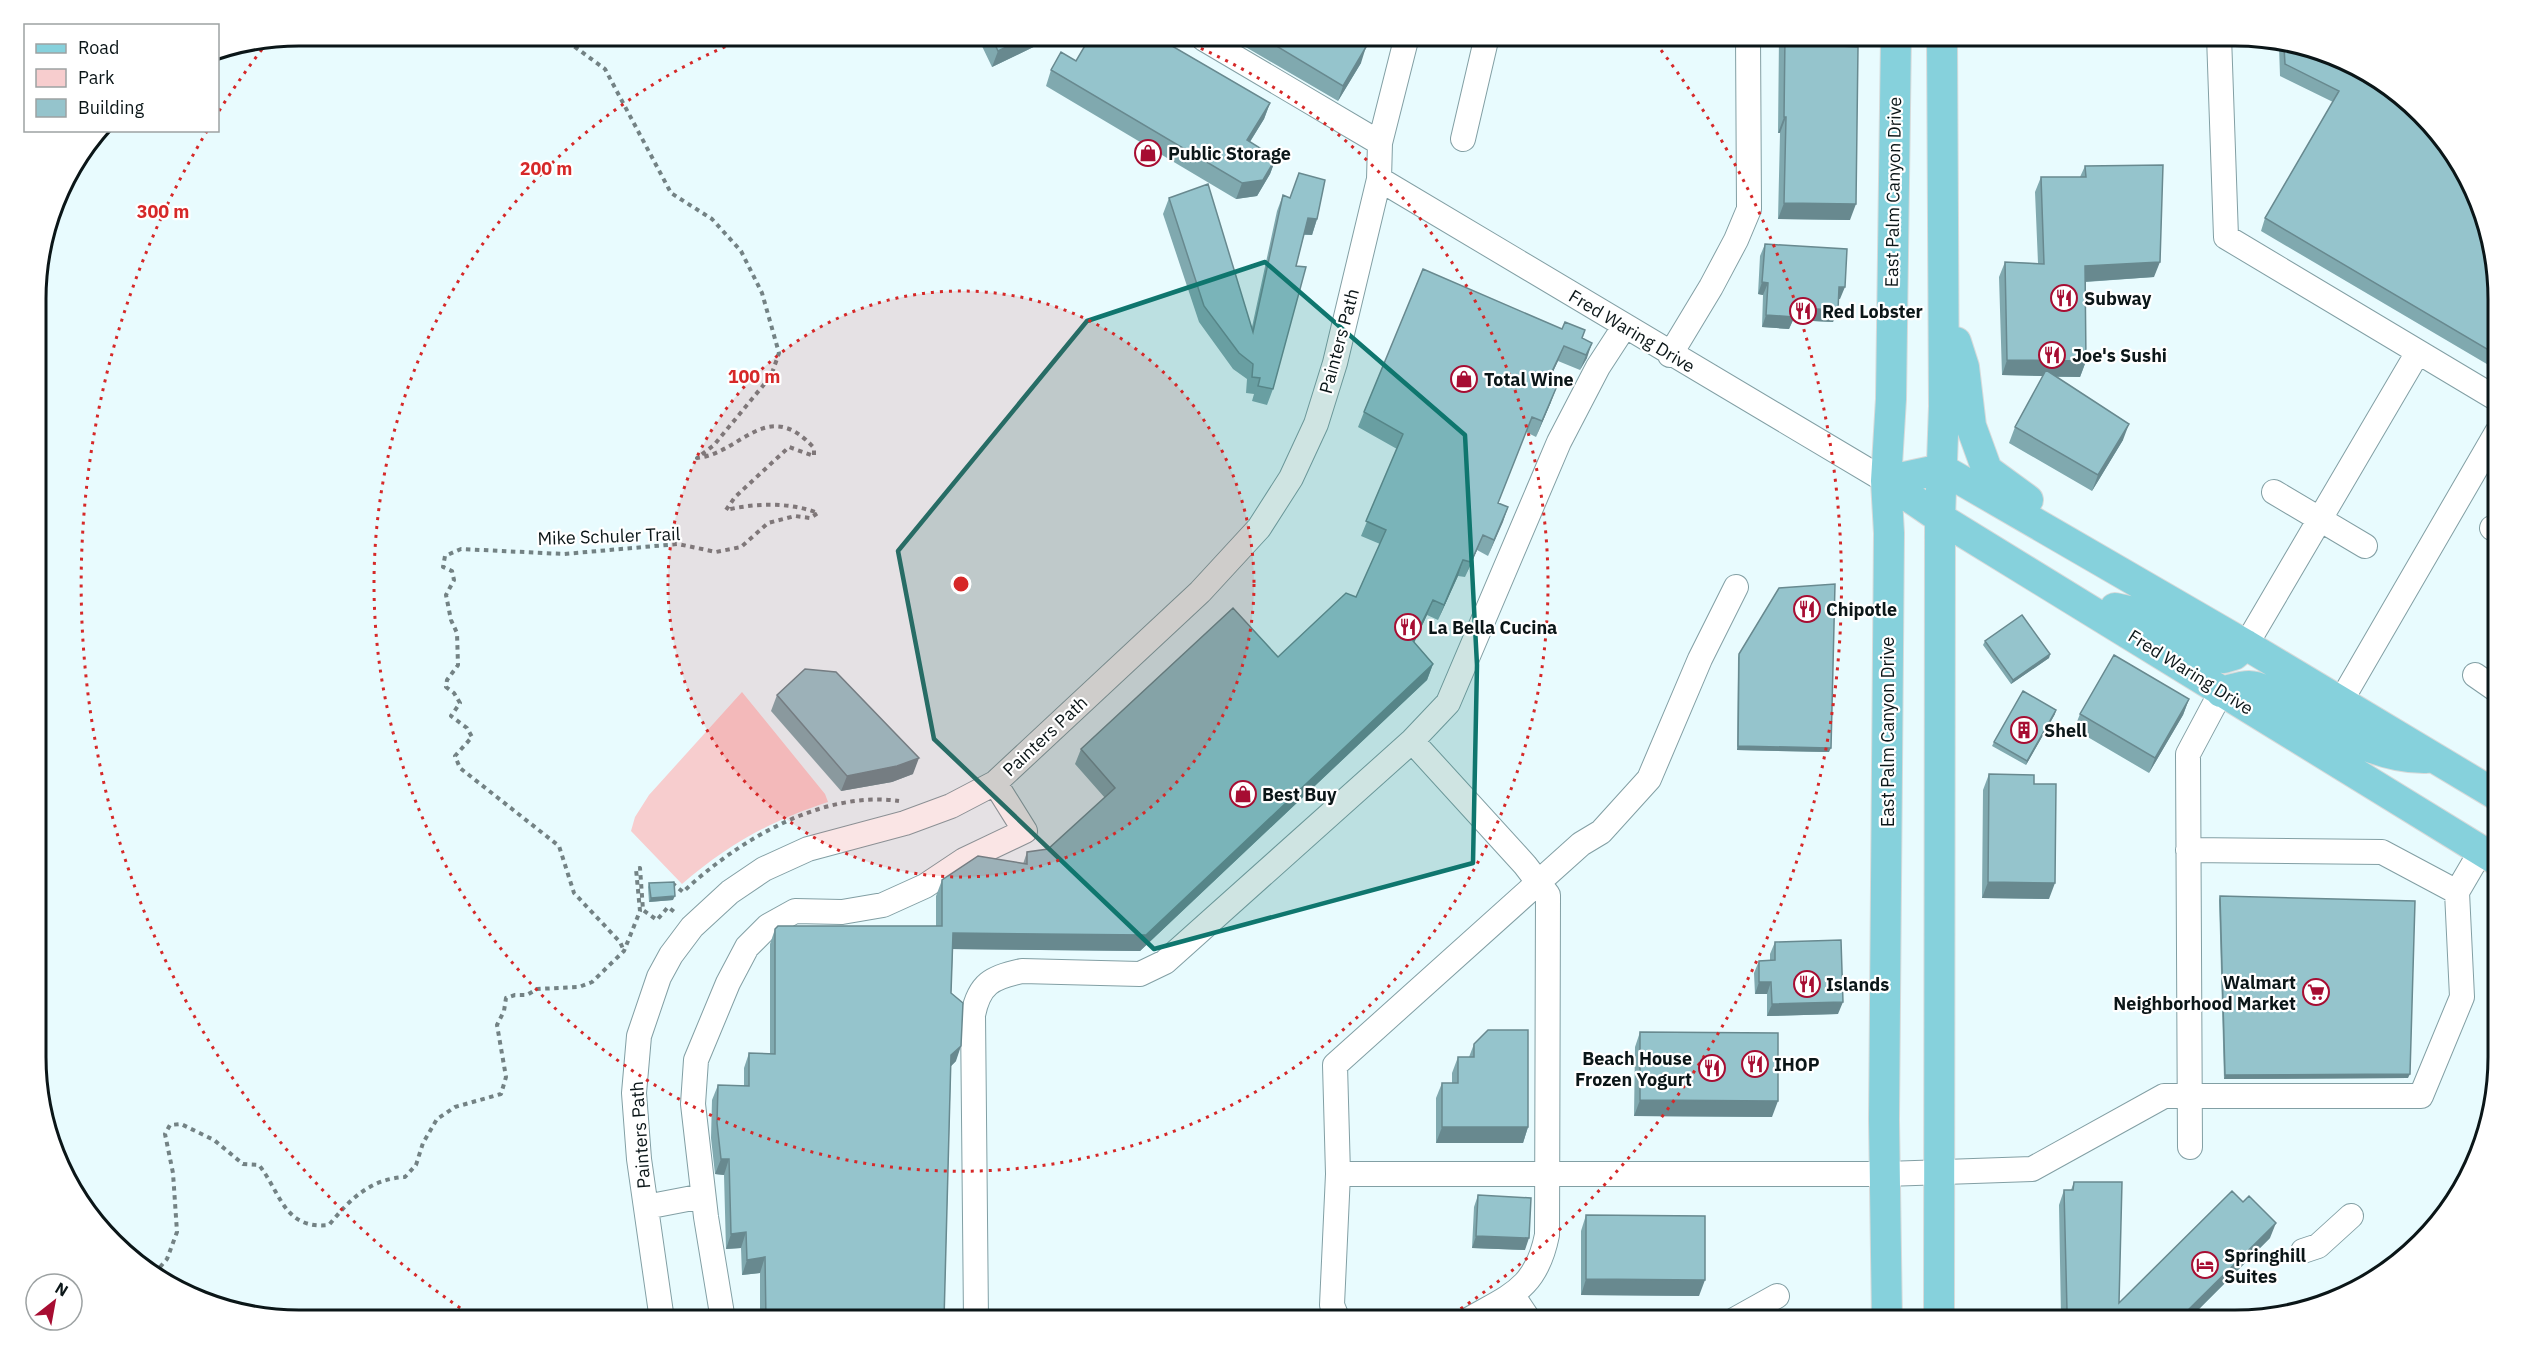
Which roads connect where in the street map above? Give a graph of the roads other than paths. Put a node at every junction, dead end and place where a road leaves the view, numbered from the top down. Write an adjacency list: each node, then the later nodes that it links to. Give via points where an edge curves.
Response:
1 (1218, 46): 9 (street)
2 (1404, 46): 9 (street, Painters Path)
3 (1485, 46): 8 (street)
4 (1748, 46): 14 (street, via 1749,209 1711,287)
5 (1896, 46): 18 (main road, East Palm Canyon Drive, via 1891,399)
6 (1942, 46): 11 (main road)
7 (2219, 46): 13 (street, via 2226,237)
8 (1463, 140)
9 (1380, 143): 10 (street, Painters Path)
10 (1379, 180): 12 (street, Fred Waring Drive); 33 (street, Painters Path, via 1335,363 1316,424 1285,488 1231,561)
11 (1944, 300): 17 (main road); 23 (main road, via 1964,367 1971,426 1987,470 2068,527)
12 (1624, 327): 14 (street, Fred Waring Drive); 31 (street, via 1559,442 1448,703)
13 (2418, 352): 15 (street); 21 (street)
14 (1670, 354): 18 (street, Fred Waring Drive)
15 (2488, 394)
16 (2488, 448): 30 (street)
17 (1942, 470): 18 (main road); 20 (main road); 23 (main road)
18 (1886, 481): 20 (main road, Fred Waring Drive); 45 (main road, East Palm Canyon Drive)
19 (2274, 492): 21 (street)
20 (1940, 519): 25 (main road, Fred Waring Drive); 42 (main road)
21 (2320, 520): 22 (street); 26 (street)
22 (2365, 546)
23 (2104, 562): 26 (main road)
24 (1736, 587): 38 (street, via 1648,779 1601,832 1581,844)
25 (2079, 602): 26 (main road, via 2133,612 2209,655 2224,658); 29 (main road, Fred Waring Drive)
26 (2246, 645): 30 (main road)
27 (2475, 675): 28 (street)
28 (2488, 685)
29 (2222, 692): 32 (main road, via 2249,686 2337,733 2374,748 2404,758); 35 (street, via 2188,754); 36 (main road, Fred Waring Drive)
30 (2341, 701): 32 (main road)
31 (1412, 741): 38 (street); 54 (street, via 1166,962 1140,974 1022,971 1004,975 977,996 973,1015)
32 (2435, 758): 34 (main road)
33 (994, 783): 46 (street, via 1025,831 884,905 842,912 795,911 768,926 747,947 696,1060 693,1104); 47 (street, Painters Path, via 951,806 905,823 808,849 764,869 730,892 693,927 660,977 639,1036 634,1093)
34 (2488, 790)
35 (2188, 850): 39 (street, via 2382,852); 40 (street)
36 (2488, 855)
37 (2488, 858): 39 (street)
38 (1538, 882): 43 (street, via 1335,1065); 44 (street, via 1548,895)
39 (2457, 892): 40 (street, via 2462,997 2421,1096)
40 (2188, 1096): 41 (street); 42 (street, via 2164,1096 2032,1168)
41 (2190, 1147)
42 (1940, 1173): 45 (street); 60 (main road)
43 (1338, 1174): 44 (street); 55 (street)
44 (1547, 1174): 45 (street); 50 (street, via 1547,1235 1543,1255)
45 (1886, 1174): 59 (main road, East Palm Canyon Drive)
46 (703, 1196): 47 (street); 53 (street)
47 (646, 1207): 52 (street, Painters Path)
48 (2351, 1216): 49 (street, via 2318,1246)
49 (2303, 1251)
50 (1513, 1296): 56 (street); 57 (street)
51 (1777, 1296): 58 (street)
52 (661, 1310)
53 (721, 1310)
54 (975, 1310)
55 (1334, 1310)
56 (1487, 1310)
57 (1522, 1310)
58 (1752, 1310)
59 (1887, 1310)
60 (1939, 1310)

